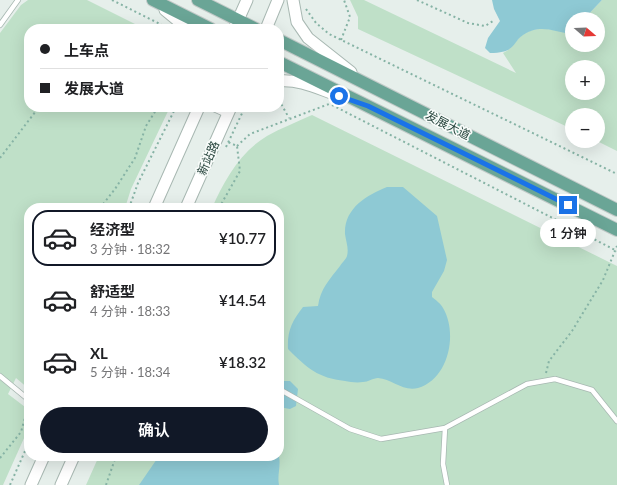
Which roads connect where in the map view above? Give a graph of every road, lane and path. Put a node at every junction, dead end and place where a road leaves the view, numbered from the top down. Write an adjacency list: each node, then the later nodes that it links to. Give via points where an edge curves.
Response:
1 (18, 0): 18 (lane)
2 (112, 0): 12 (path)
3 (152, 0): 13 (street); 14 (main road)
4 (198, 0): 15 (main road)
5 (247, 0): 16 (street)
6 (278, 0): 17 (street)
7 (293, 0): 23 (street, via 297,22 308,38)
8 (344, 0): 19 (path, via 350,17)
9 (417, 0): 11 (path, via 468,23 484,26)
10 (305, 5): 19 (path, via 316,23 329,34)
11 (493, 21)
12 (161, 24)
13 (182, 24)
14 (201, 24)
15 (234, 24)
16 (236, 24)
17 (268, 24)
18 (0, 25)
19 (342, 40): 41 (path)
20 (284, 43): 23 (main road, 发展大道)
21 (284, 64): 26 (main road, 发展大道)
22 (284, 81): 26 (street, via 305,84)
23 (376, 89): 47 (main road, 发展大道)
24 (322, 100): 25 (path)
25 (329, 104): 35 (path); 50 (path)
26 (368, 106): 48 (main road, 发展大道)
27 (284, 109): 35 (path)
28 (35, 112): 40 (path)
29 (155, 112): 42 (path, via 146,126 135,158)
30 (174, 112): 43 (path)
31 (193, 112): 36 (street)
32 (197, 112): 36 (street)
33 (229, 112): 39 (street, 新站路)
34 (233, 112): 39 (street)
35 (289, 118): 38 (path, via 250,134)
36 (188, 131): 44 (street)
37 (228, 142): 38 (path)
38 (237, 146): 46 (path, via 240,170)
39 (212, 149): 45 (street, 新站路)
40 (0, 158)
41 (617, 174)
42 (104, 203)
43 (131, 203)
44 (156, 203)
45 (188, 203)
46 (222, 203)
47 (617, 210)
48 (617, 230)
49 (617, 246): 50 (path)
50 (616, 251): 52 (path, via 603,280 572,331 549,361)
51 (0, 376): 54 (lane)
52 (545, 381): 55 (lane, via 556,379 592,390); 57 (lane, via 527,384)
53 (284, 393): 57 (lane, via 350,429 381,439)
54 (24, 396)
55 (617, 421)
56 (24, 423): 59 (path, via 21,432)
57 (445, 428): 67 (lane, via 443,464)
58 (24, 453): 63 (path)
59 (0, 458)
60 (42, 461): 64 (street)
61 (72, 461): 65 (street)
62 (114, 461): 66 (path)
63 (10, 485)
64 (31, 485)
65 (61, 485)
66 (106, 485)
67 (447, 485)

